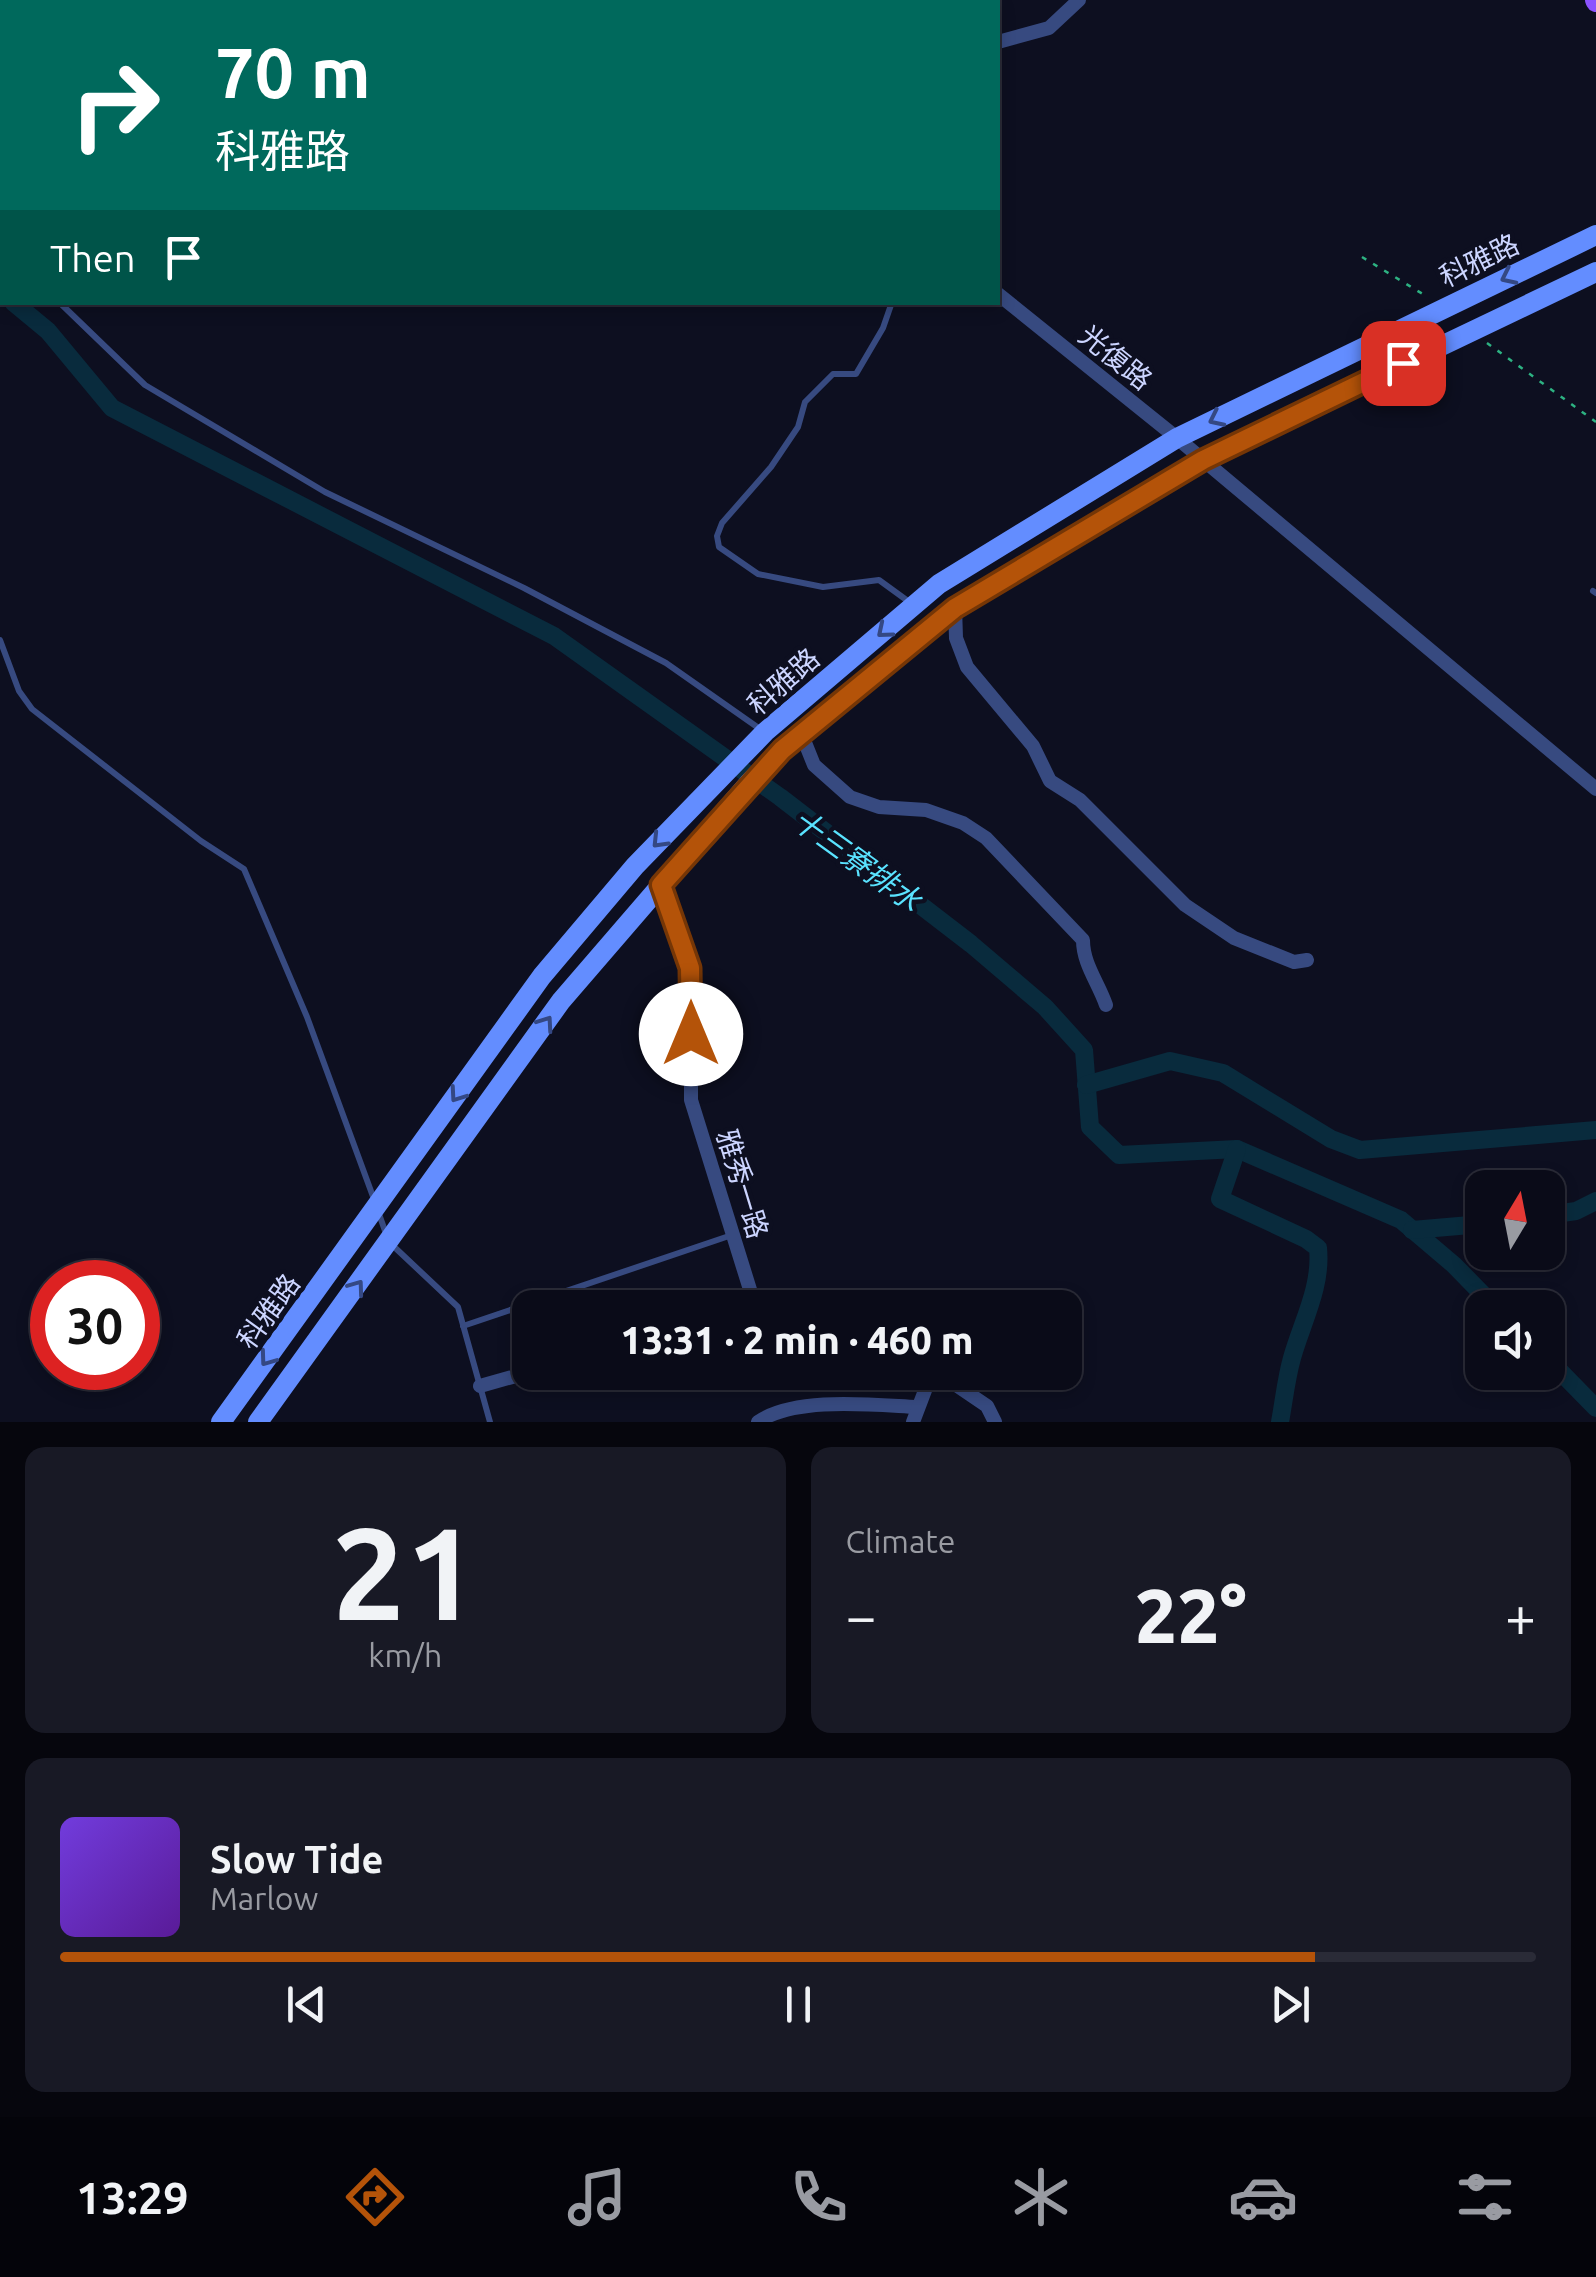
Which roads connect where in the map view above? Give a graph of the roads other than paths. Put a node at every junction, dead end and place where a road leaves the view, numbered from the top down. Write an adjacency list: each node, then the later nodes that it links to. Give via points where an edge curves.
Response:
1 (1079, 0): 2 (street, via 1049,28)
2 (1000, 41)
3 (1596, 236): 8 (street, 科雅路, one-way to 8)
4 (1596, 272): 9 (street, 科雅路)
5 (1000, 296): 8 (street, 光復路)
6 (62, 305): 13 (lane, via 145,386 325,492 666,663)
7 (891, 305): 10 (lane, via 856,374 834,374 805,402 798,427 717,536 718,547 758,574 822,587 878,580)
8 (1176, 438): 9 (street, 光復路); 10 (street, 科雅路, via 939,584)
9 (1203, 460): 11 (street, 科雅路); 15 (street, 光復路)
10 (915, 606): 13 (street, 科雅路, one-way to 13)
11 (955, 608): 14 (street, 科雅路); 17 (street, via 966,667 1032,746 1050,781 1080,800 1185,905 1234,938 1294,962)
12 (0, 640): 19 (lane, via 32,708 244,869)
13 (765, 732): 19 (street, 科雅路, one-way to 19, via 635,866 542,976)
14 (802, 735): 16 (street, 科雅路, via 748,783); 18 (street, via 814,765 850,798 926,810 986,838 1083,940 1083,959)
15 (1596, 789)
16 (661, 885): 20 (street, 雅秀一路, via 690,968 691,1100); 21 (street, 科雅路, one-way to 16, via 561,1002)
17 (1306, 960)
18 (1106, 1006)
19 (377, 1208): 21 (lane); 29 (street, 科雅路, one-way to 29)
20 (733, 1235): 22 (street, 雅秀一路); 23 (lane)
21 (389, 1242): 23 (lane, via 458,1307); 30 (street, 科雅路, one-way to 21)
22 (750, 1290)
23 (463, 1326): 25 (lane)
24 (512, 1377): 25 (street)
25 (480, 1386): 31 (lane)
26 (927, 1390): 28 (street)
27 (963, 1390): 33 (street, via 987,1406)
28 (915, 1415): 32 (street, via 838,1402)
29 (221, 1422)
30 (258, 1422)
31 (490, 1422)
32 (758, 1422)
33 (994, 1422)

